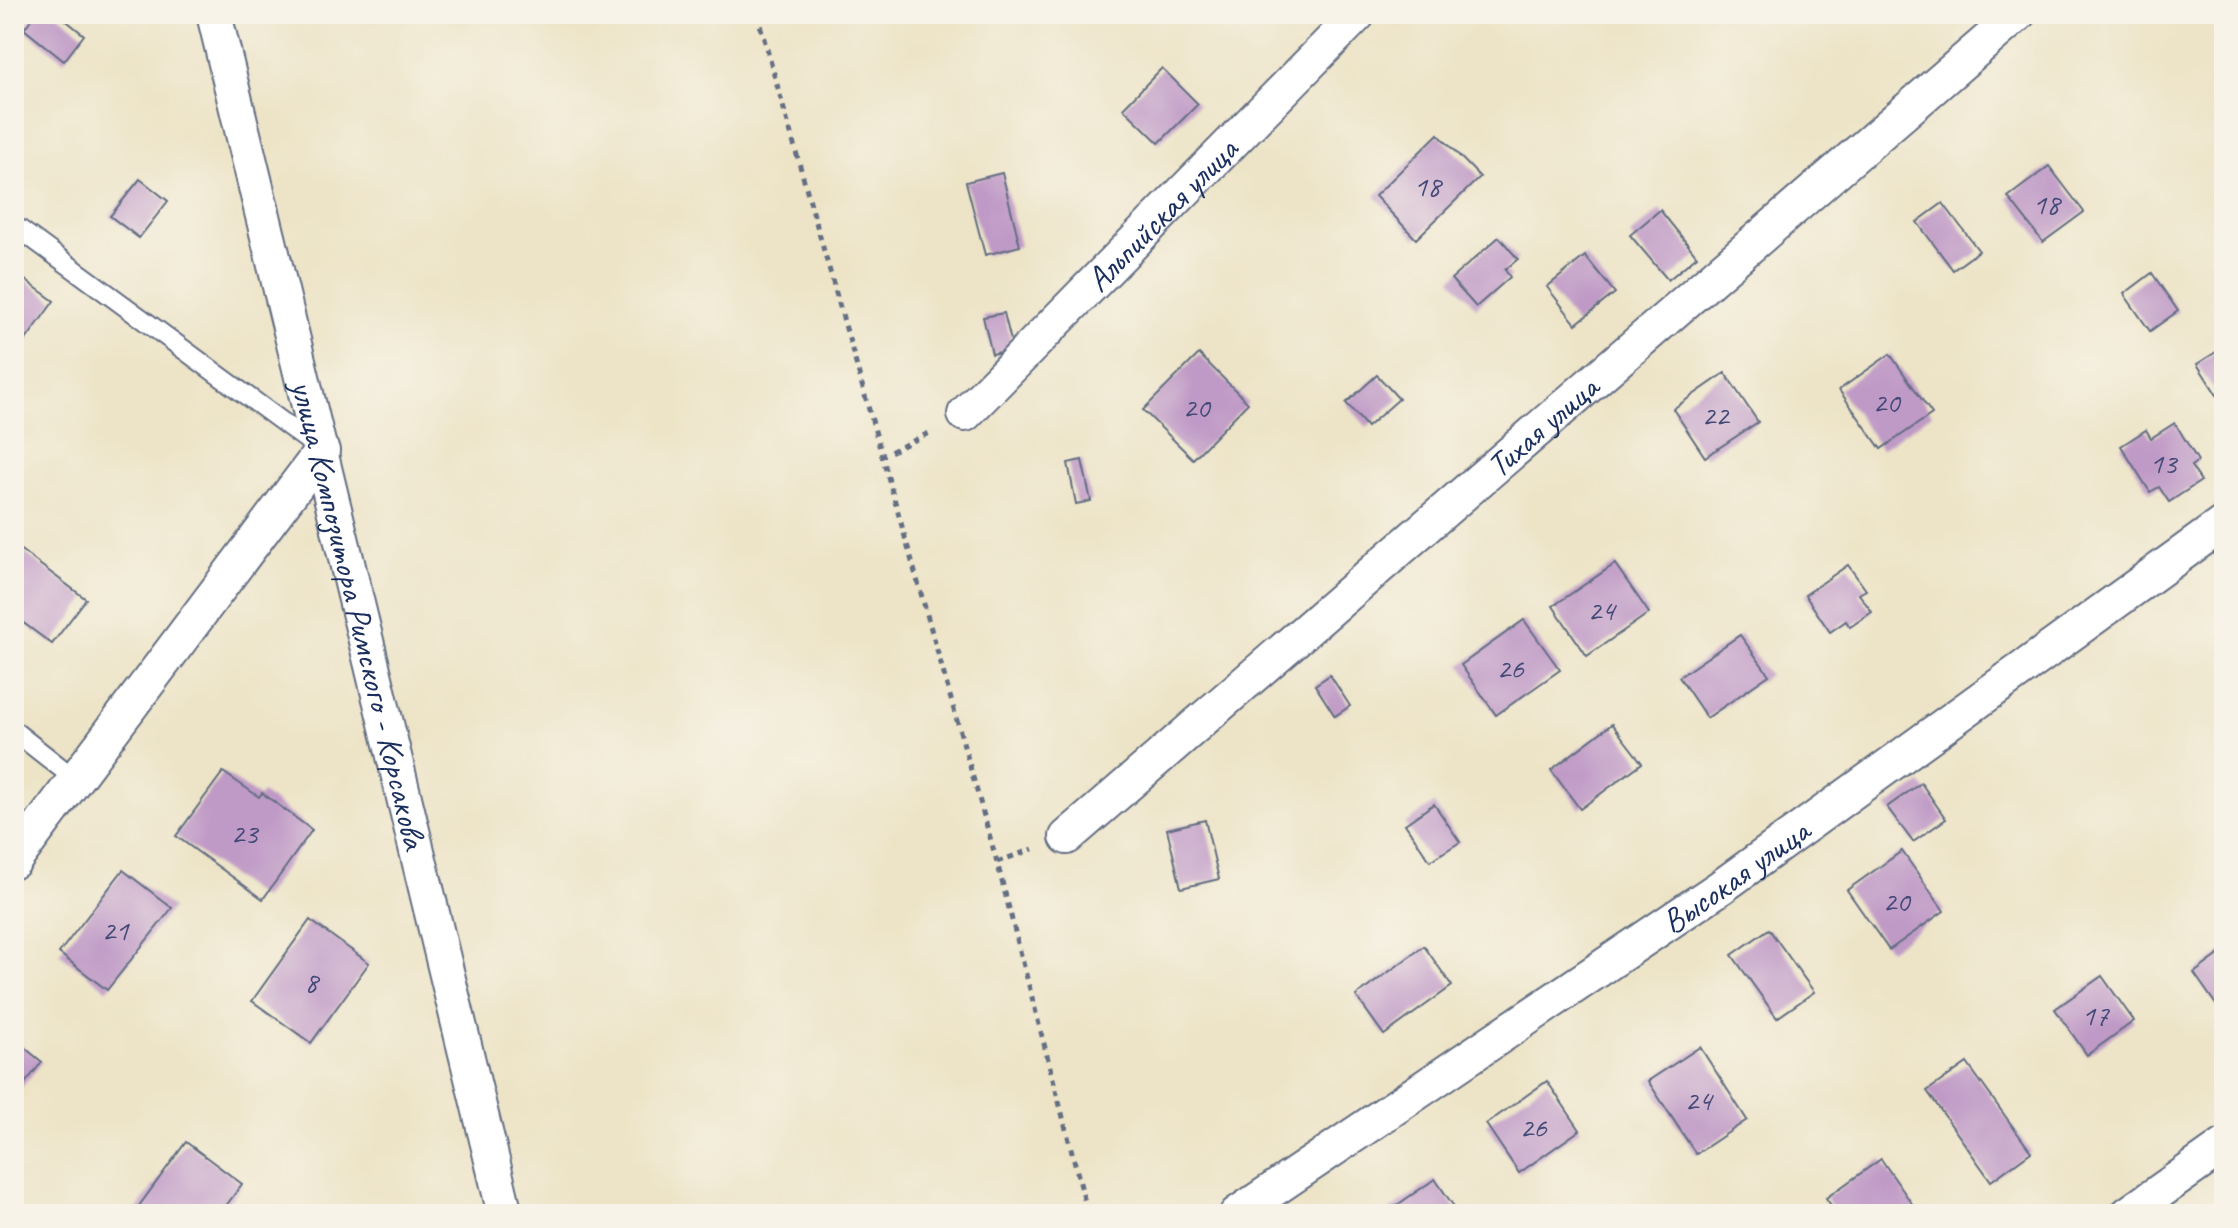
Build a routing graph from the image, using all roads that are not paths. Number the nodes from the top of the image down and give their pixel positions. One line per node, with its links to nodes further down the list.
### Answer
1 (214, 14): 6 (street, улица Композитора Римского - Корсакова)
2 (1358, 14): 5 (street, Альпийская улица)
3 (2018, 14): 10 (street, Тихая улица)
4 (14, 225): 6 (lane)
5 (965, 414)
6 (322, 451): 9 (street); 13 (street, улица Композитора Римского - Корсакова)
7 (2224, 523): 14 (street, Высокая улица)
8 (14, 731): 9 (lane)
9 (75, 779): 11 (street)
10 (1067, 837)
11 (14, 861)
12 (2224, 1146): 15 (street)
13 (505, 1214)
14 (1237, 1214)
15 (2128, 1214)

